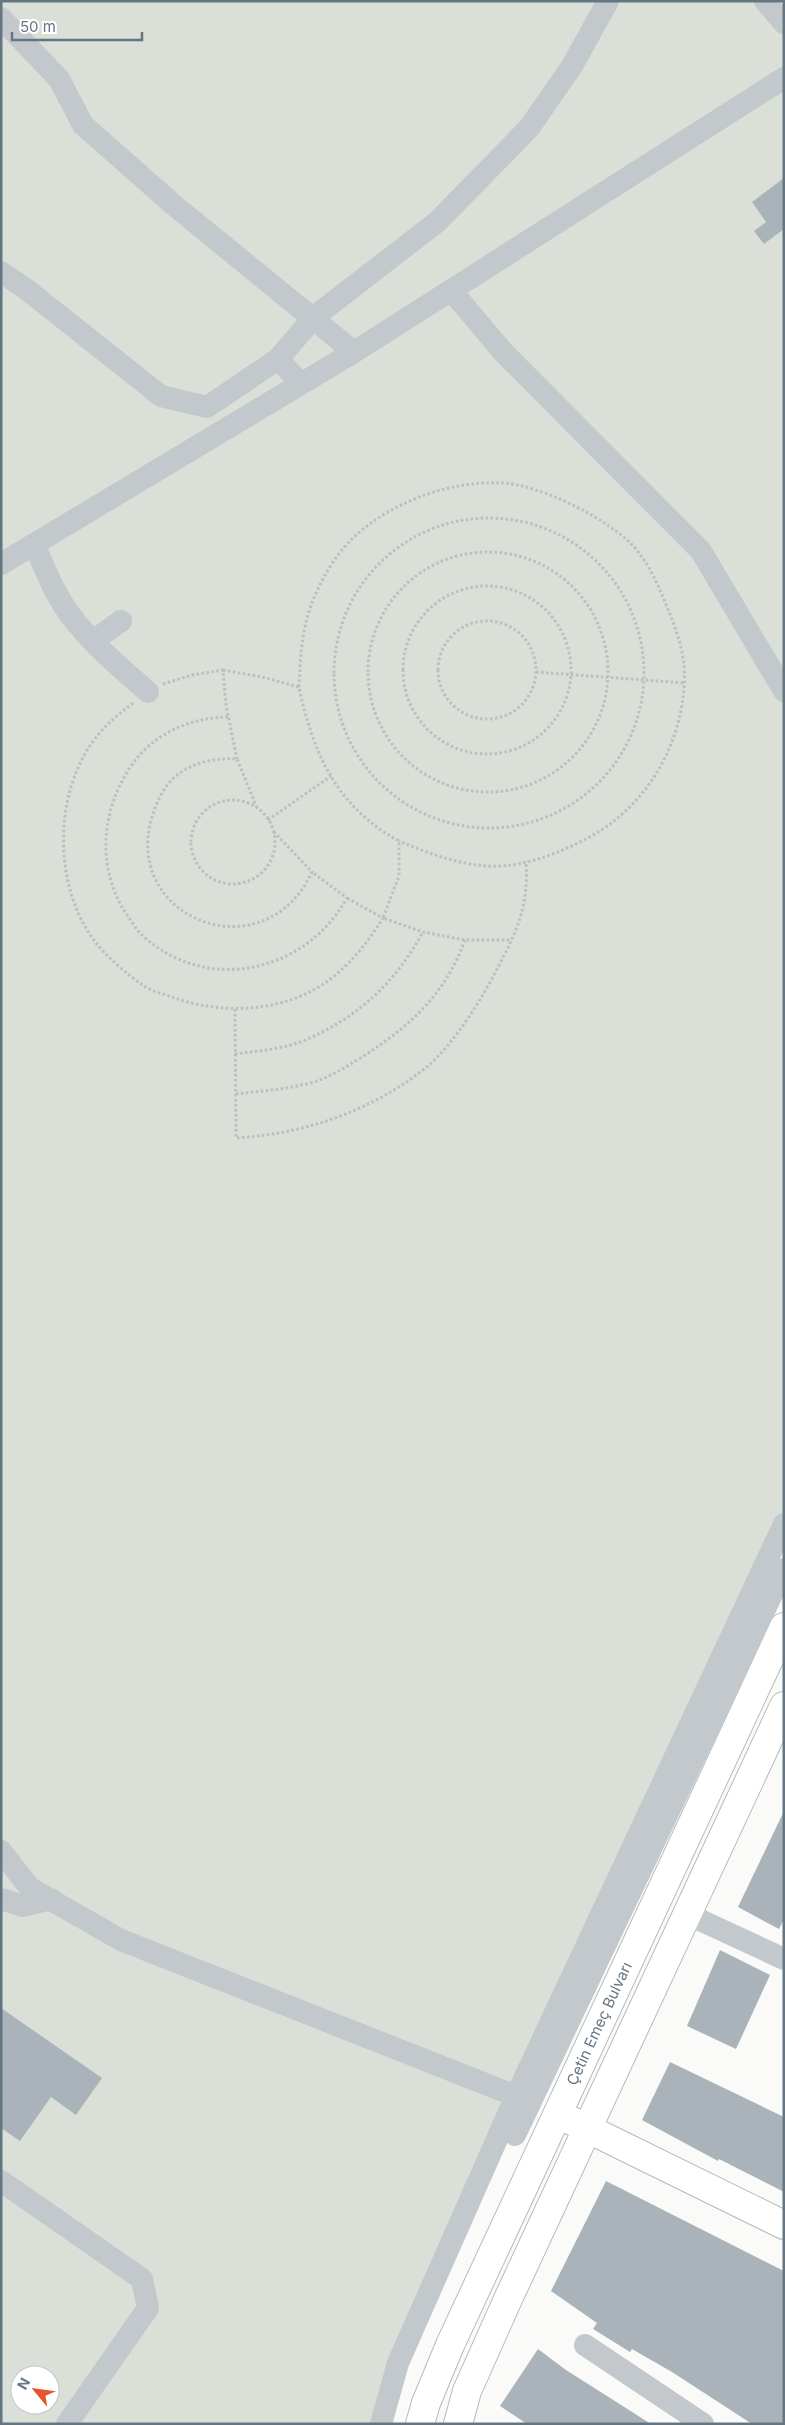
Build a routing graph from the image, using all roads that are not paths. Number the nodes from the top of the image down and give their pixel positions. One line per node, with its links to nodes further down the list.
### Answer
1 (608, 1): 8 (street)
2 (765, 1): 4 (street)
3 (1, 18): 8 (street)
4 (784, 23)
5 (784, 78): 7 (street)
6 (1, 272): 10 (street)
7 (451, 290): 9 (street); 17 (street)
8 (314, 317): 9 (street); 10 (street)
9 (354, 352): 11 (street)
10 (278, 359): 11 (street)
11 (301, 384): 12 (street)
12 (34, 544): 13 (street); 15 (street)
13 (1, 564)
14 (120, 621): 15 (street)
15 (93, 641): 16 (street)
16 (144, 682)
17 (784, 691)
18 (784, 1524): 27 (street)
19 (784, 1569): 35 (street)
20 (784, 1627): 28 (main road, Çetin Emeç Bulvarı)
21 (784, 1706): 25 (main road)
22 (1, 1852): 23 (street)
23 (51, 1899): 24 (street); 27 (street)
24 (1, 1900)
25 (687, 1914): 26 (street); 29 (main road)
26 (784, 1959)
27 (516, 2096): 34 (street)
28 (558, 2114): 29 (main road); 36 (main road, Çetin Emeç Bulvarı)
29 (586, 2128): 31 (main road); 37 (main road)
30 (1, 2181): 33 (street)
31 (784, 2225)
32 (586, 2344): 38 (street)
33 (68, 2424)
34 (381, 2424)
35 (393, 2424)
36 (420, 2424)
37 (458, 2424)
38 (703, 2424)

